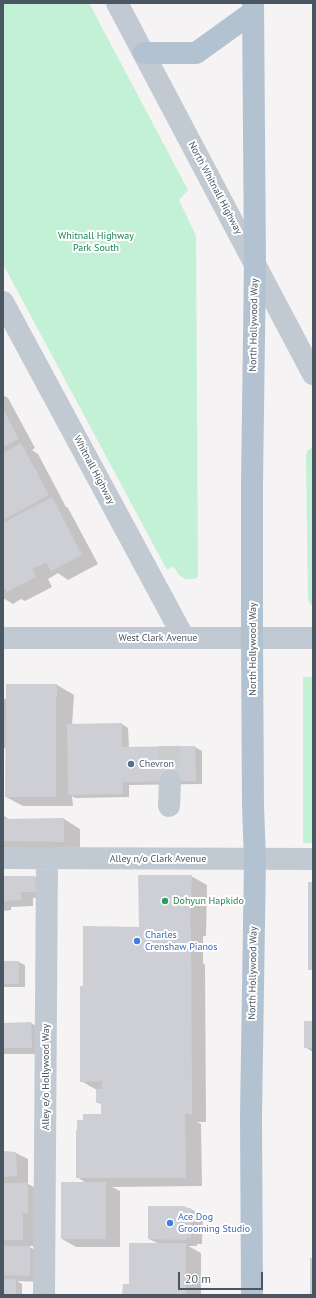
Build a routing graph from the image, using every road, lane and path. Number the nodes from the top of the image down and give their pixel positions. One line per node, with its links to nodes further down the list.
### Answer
1 (117, 3): 3 (street, North Whitnall Highway)
2 (253, 7): 3 (main road); 4 (main road, North Hollywood Way)
3 (144, 53): 4 (street, North Whitnall Highway)
4 (255, 263): 6 (street, North Whitnall Highway); 9 (main road, North Hollywood Way)
5 (3, 302): 8 (street, Whitnall Highway)
6 (313, 374)
7 (3, 638): 8 (street, West Clark Avenue)
8 (184, 638): 9 (street, West Clark Avenue)
9 (252, 638): 10 (street, West Clark Avenue); 15 (main road, North Hollywood Way)
10 (313, 638)
11 (170, 781): 12 (street)
12 (168, 806)
13 (3, 858): 14 (street, Alley n/o Clark Avenue)
14 (47, 859): 15 (street, Alley n/o Clark Avenue); 17 (street, Alley e/o Hollywood Way)
15 (255, 859): 16 (street, Alley n/o Clark Avenue); 18 (main road, North Hollywood Way)
16 (313, 860)
17 (44, 1295)
18 (252, 1295)

